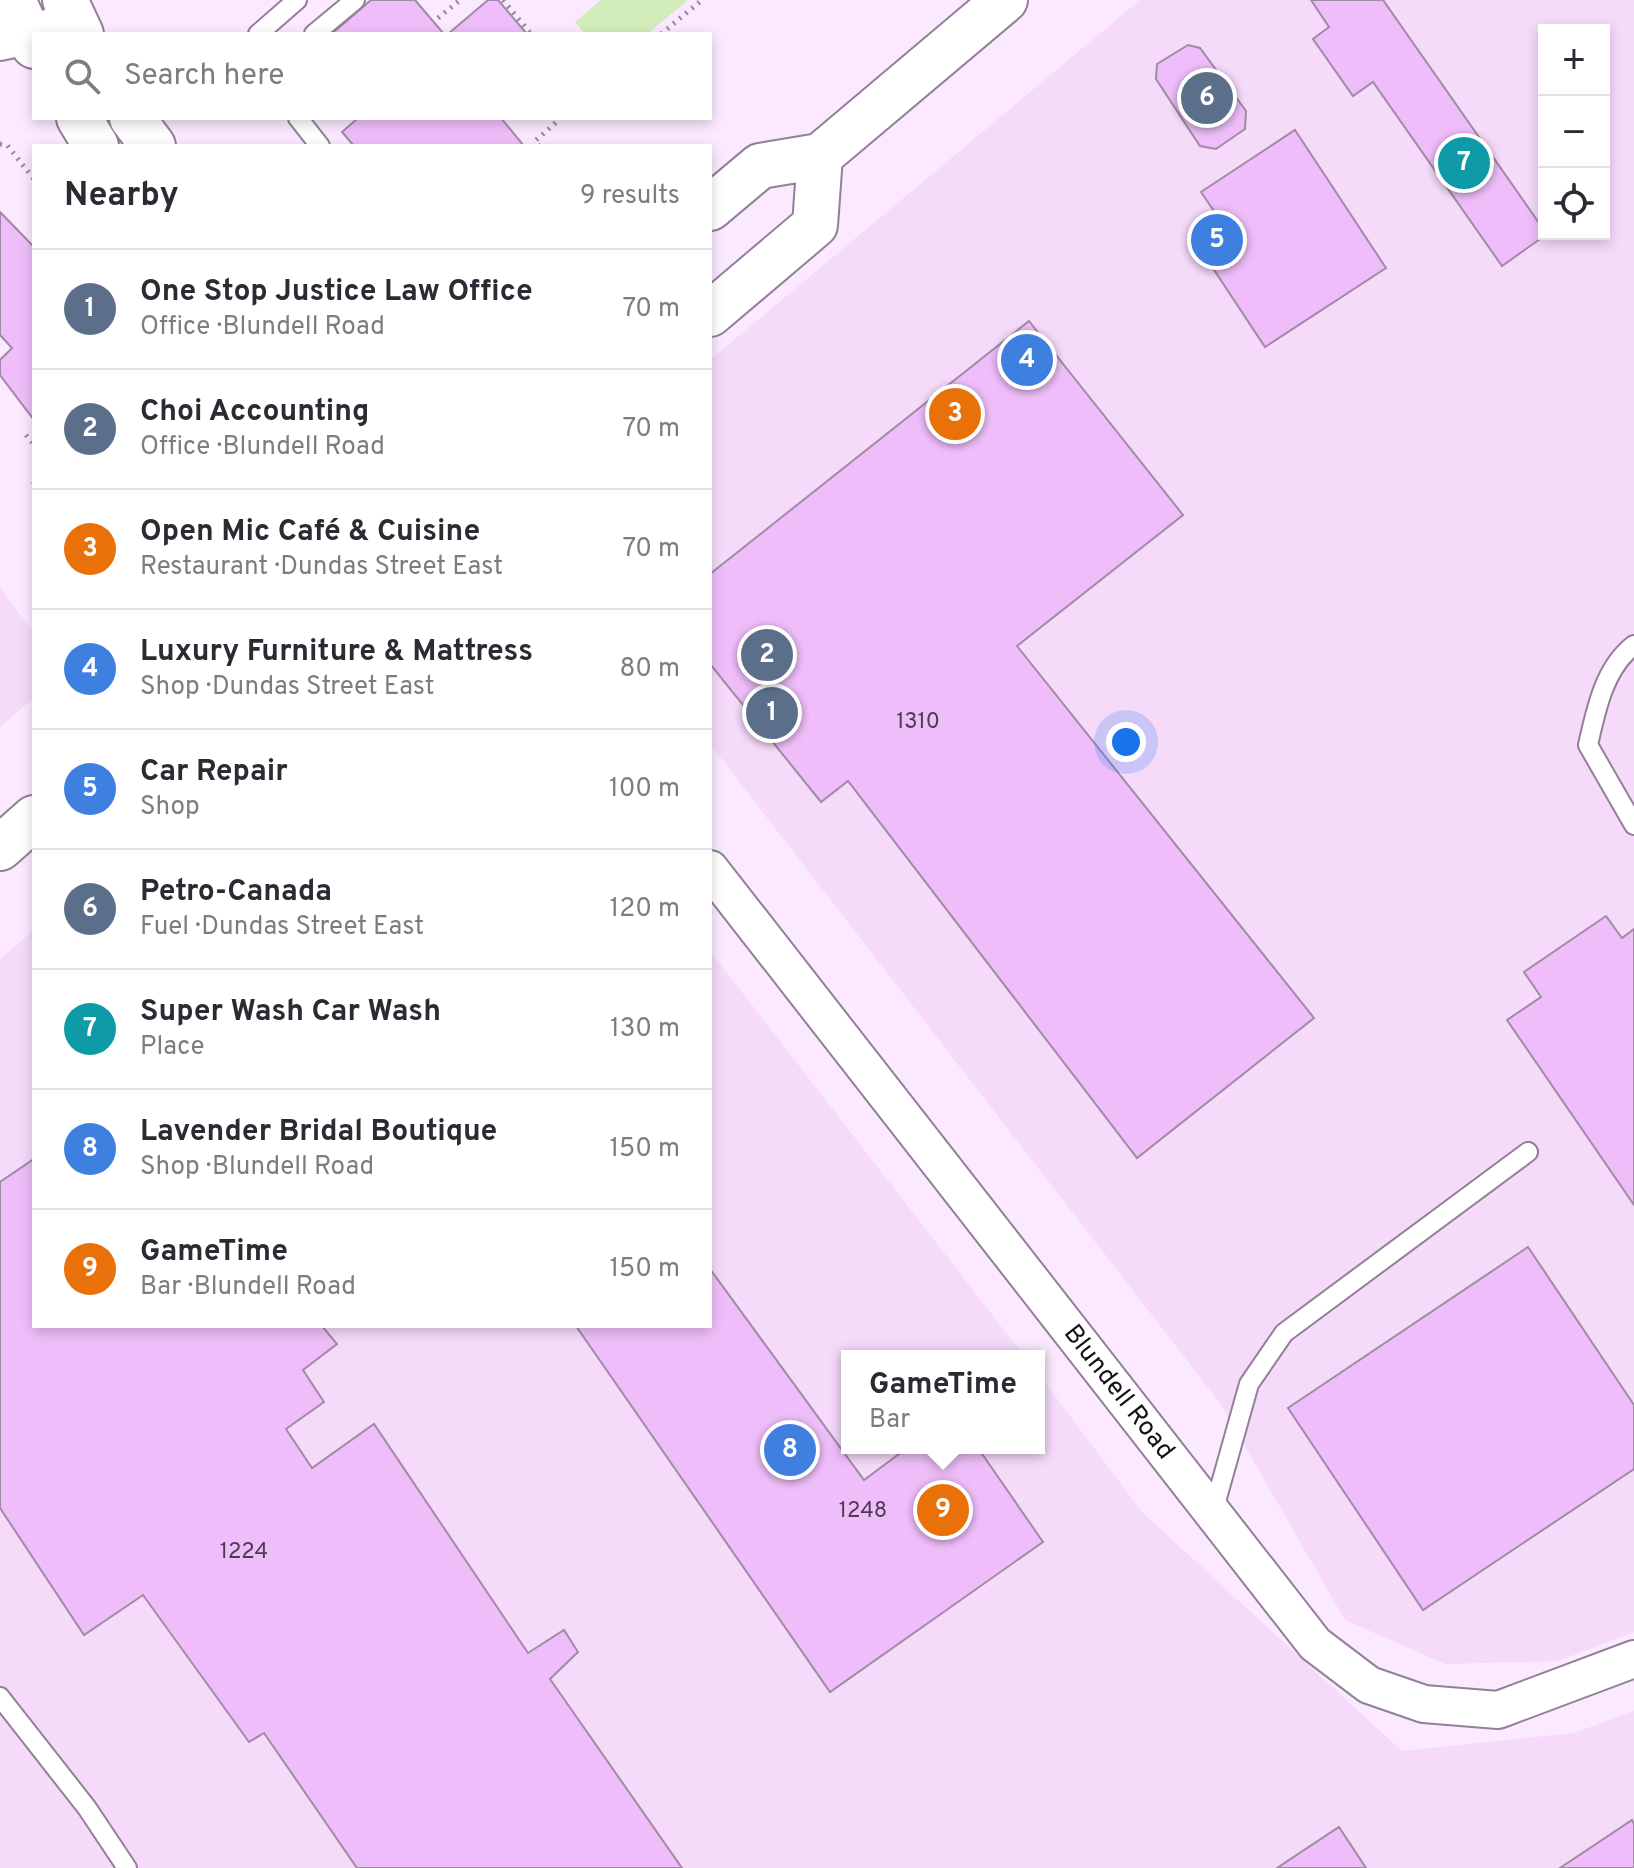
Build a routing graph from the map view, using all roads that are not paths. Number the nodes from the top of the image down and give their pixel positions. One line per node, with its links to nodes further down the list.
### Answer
1 (297, 0): 6 (lane)
2 (355, 0): 7 (lane)
3 (1000, 2): 10 (main road)
4 (73, 17): 5 (street)
5 (19, 31)
6 (260, 32)
7 (316, 32)
8 (300, 120): 9 (lane)
9 (318, 144)
10 (820, 156): 11 (main road); 12 (main road)
11 (712, 206)
12 (712, 312)
13 (1634, 645): 15 (lane)
14 (32, 820): 16 (main road)
15 (1634, 825)
16 (0, 848)
17 (712, 872): 19 (street, Blundell Road)
18 (1528, 1152): 19 (lane)
19 (1213, 1512): 20 (street, Blundell Road)
20 (1634, 1659)
21 (0, 1697): 22 (lane)
22 (127, 1868)

